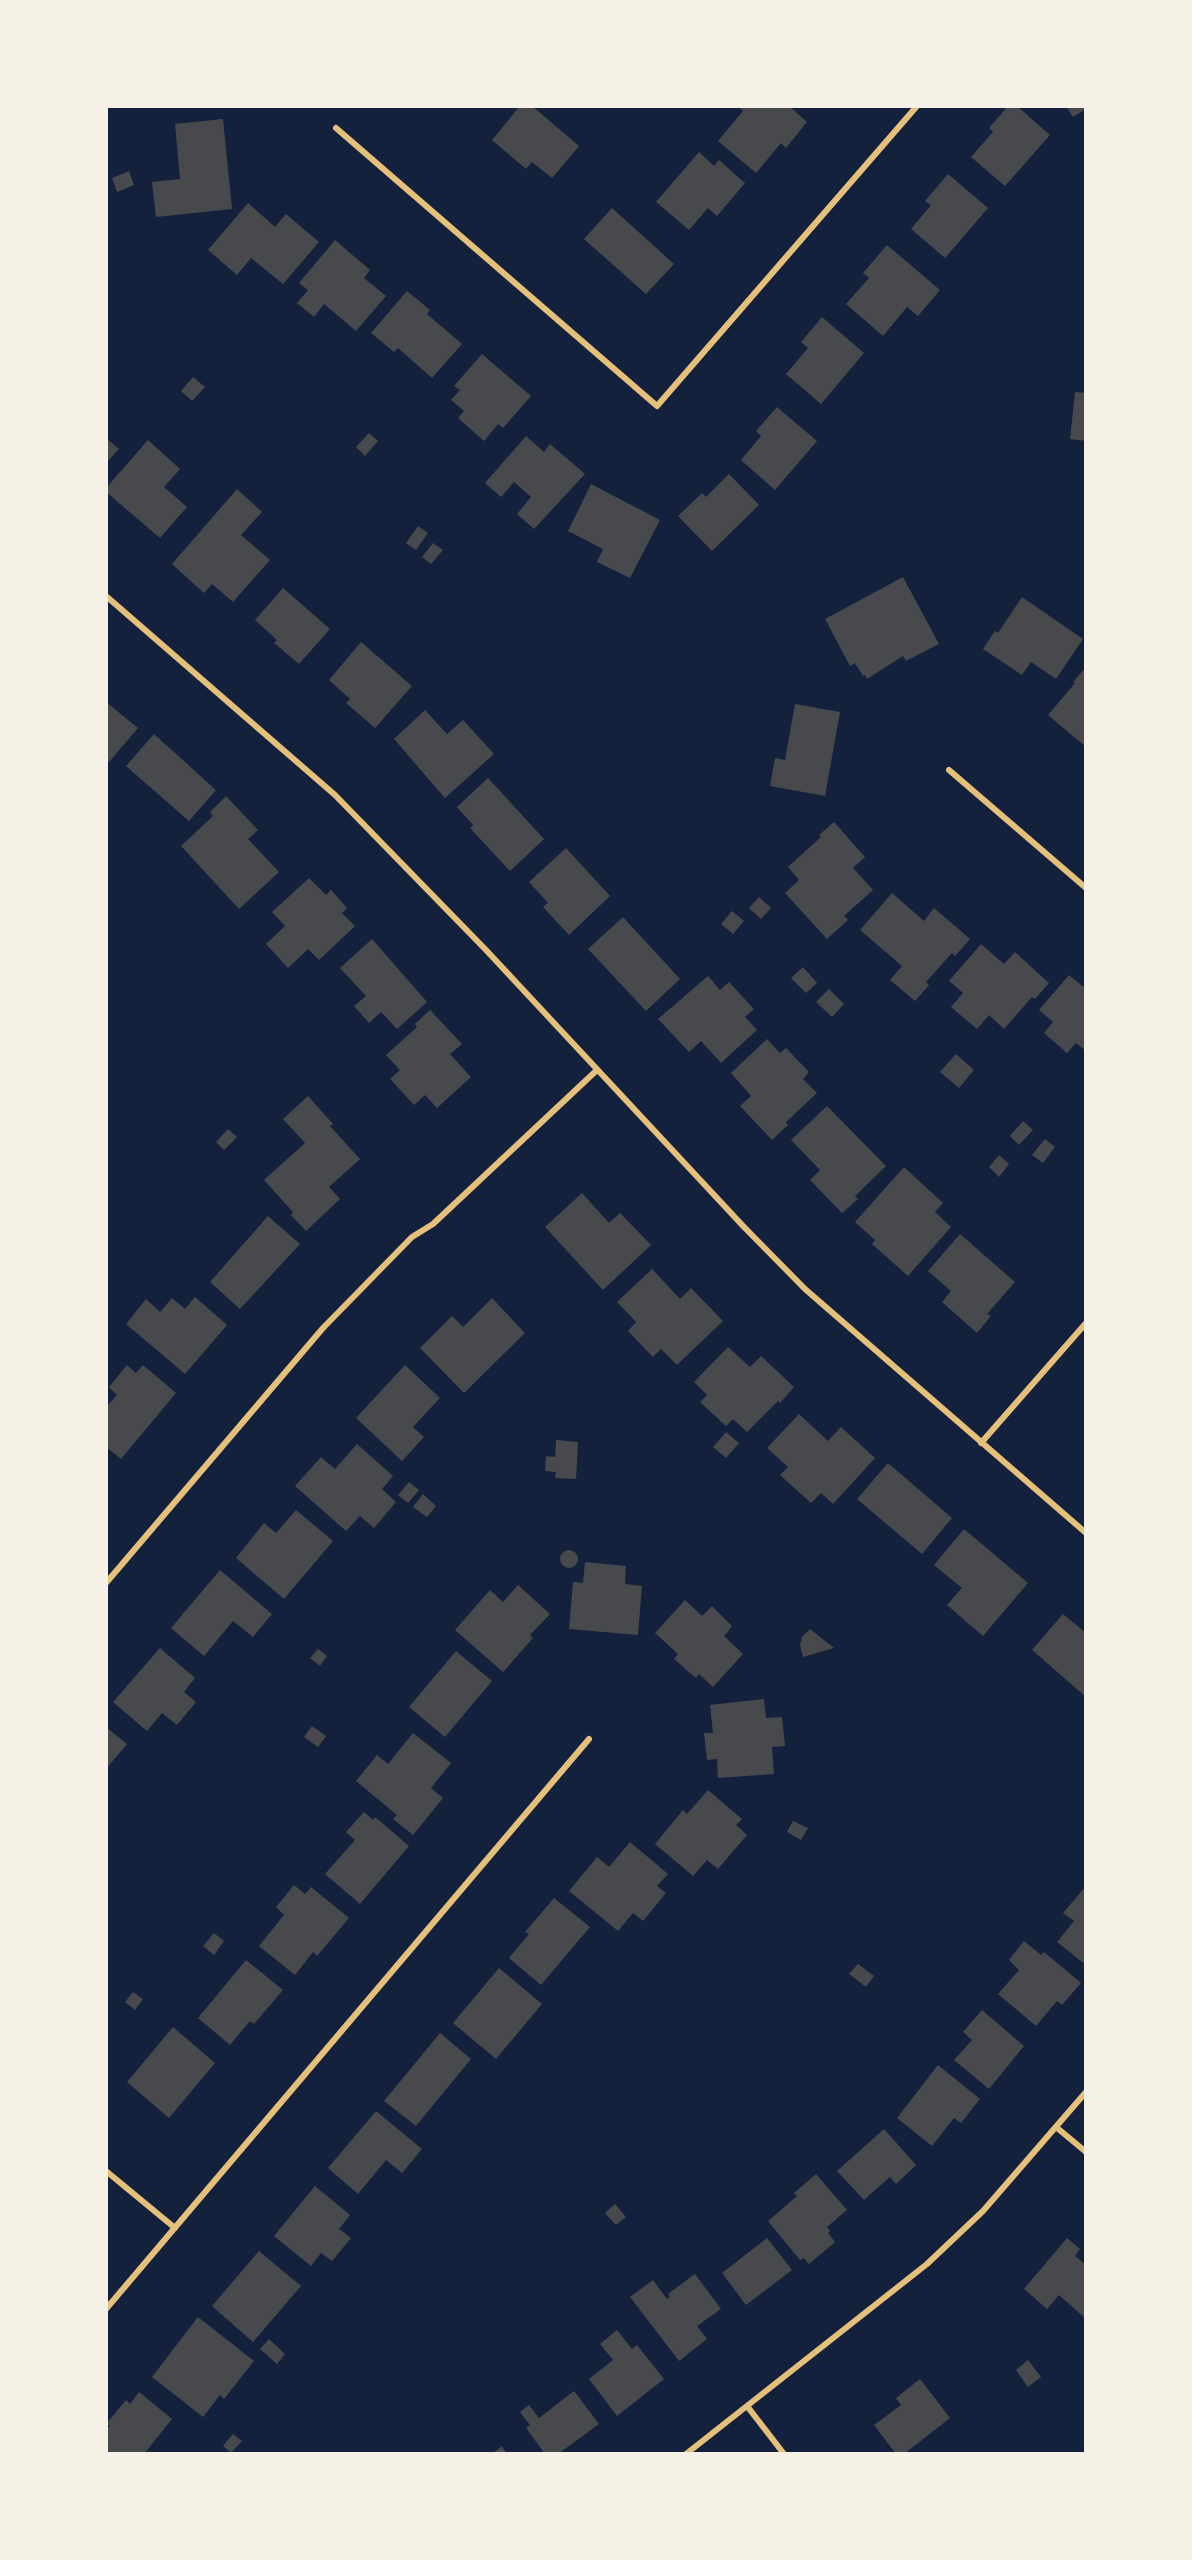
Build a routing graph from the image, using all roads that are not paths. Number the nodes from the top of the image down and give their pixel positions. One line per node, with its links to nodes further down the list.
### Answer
1 (917, 106): 2 (street)
2 (336, 128)
3 (106, 596): 6 (street)
4 (949, 770): 5 (street)
5 (1086, 888)
6 (597, 1070): 8 (street); 10 (street)
7 (1086, 1323): 8 (street)
8 (981, 1443): 9 (street)
9 (1086, 1533)
10 (106, 1583)
11 (589, 1739): 16 (street)
12 (1086, 2092): 13 (street)
13 (1056, 2127): 14 (street); 18 (street)
14 (1086, 2152)
15 (106, 2171): 16 (street)
16 (175, 2228): 17 (street)
17 (106, 2309)
18 (747, 2406): 19 (street); 20 (street)
19 (686, 2454)
20 (784, 2454)

